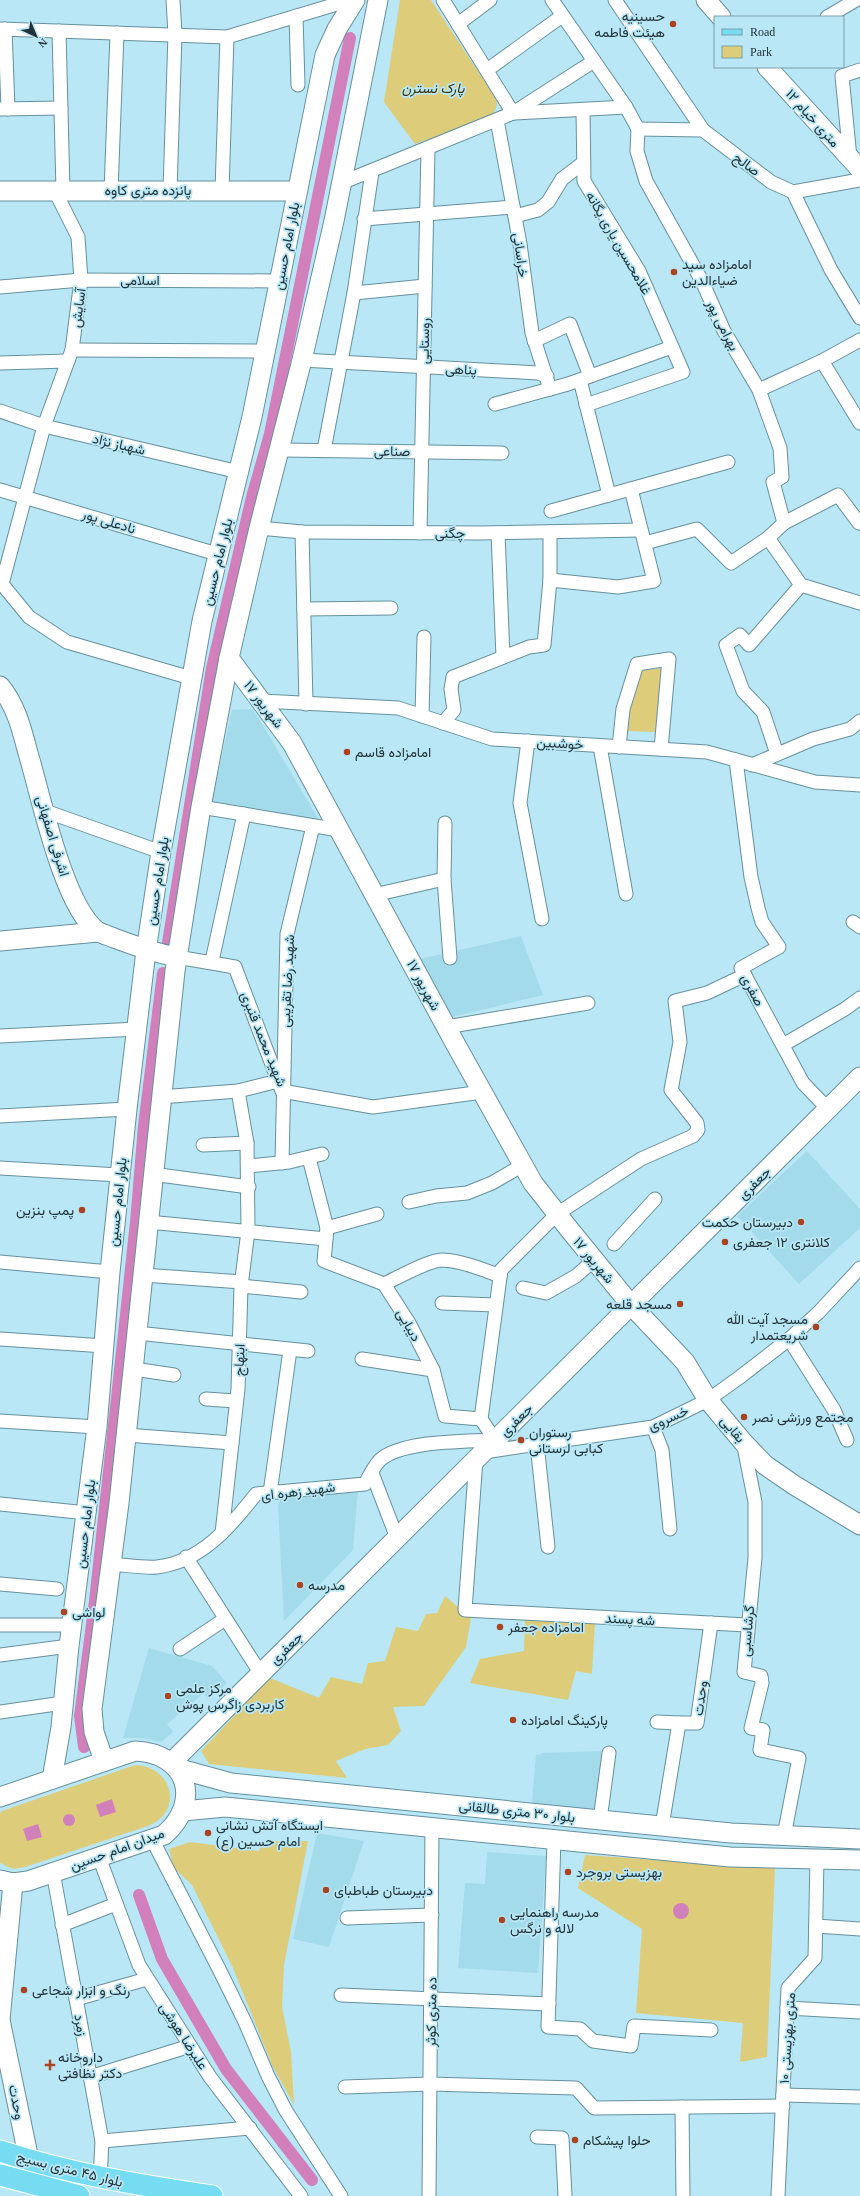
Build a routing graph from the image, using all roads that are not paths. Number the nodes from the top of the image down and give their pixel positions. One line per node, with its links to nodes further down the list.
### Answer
1 (173, 0): 19 (street)
2 (350, 0): 10 (street)
3 (355, 0): 4 (main road); 15 (main road, بلوار امام حسین)
4 (377, 0): 21 (main road)
5 (443, 0): 14 (street)
6 (490, 0): 14 (street)
7 (552, 0): 12 (street)
8 (615, 0): 34 (street, صالح)
9 (856, 0): 13 (street)
10 (331, 3): 11 (street)
11 (296, 16): 20 (street); 26 (street)
12 (562, 16): 22 (street); 24 (street)
13 (829, 16)
14 (458, 24): 24 (street)
15 (338, 28): 21 (main road); 46 (main road, بلوار امام حسین)
16 (2, 29): 17 (street); 29 (street)
17 (59, 31): 18 (street); 28 (street)
18 (117, 33): 19 (street); 45 (street)
19 (175, 34): 20 (street); 41 (street)
20 (227, 37): 42 (street)
21 (369, 42): 40 (main road)
22 (594, 61): 27 (street); 31 (street)
23 (768, 68): 37 (main road, ۱۲ متری خیام)
24 (487, 70): 31 (street)
25 (860, 70): 37 (street)
26 (298, 85)
27 (626, 107): 30 (street); 33 (street)
28 (61, 108): 29 (street); 44 (street)
29 (4, 109)
30 (583, 110): 31 (street); 36 (street, غلامحسین یاری یگانه)
31 (513, 113): 32 (street)
32 (497, 120): 35 (street); 48 (street, خراسانی)
33 (638, 128): 34 (street); 69 (street, بهرامی پور)
34 (703, 130): 47 (street, صالح)
35 (428, 149): 38 (street); 49 (street, روستایی)
36 (583, 163): 48 (street); 59 (street, غلامحسین یاری یگانه)
37 (855, 163)
38 (372, 172): 40 (street); 50 (street)
39 (860, 180): 47 (street)
40 (341, 183): 62 (main road)
41 (170, 190): 42 (main road, پانزده متری کاوه); 45 (main road, پانزده متری کاوه)
42 (222, 190): 46 (main road, پانزده متری کاوه)
43 (0, 191): 44 (main road, پانزده متری کاوه)
44 (59, 191): 45 (main road, پانزده متری کاوه); 51 (street, آسایش)
45 (112, 191)
46 (296, 191): 52 (main road, بلوار امام حسین)
47 (794, 192): 56 (street)
48 (514, 212): 49 (street); 58 (street, خراسانی)
49 (427, 214): 50 (street); 53 (street, روستایی)
50 (364, 219): 55 (street)
51 (82, 280): 52 (street, اسلامی); 54 (street, اسلامی); 61 (street, آسایش)
52 (279, 281): 60 (main road, بلوار امام حسین)
53 (425, 286): 55 (street); 66 (street, روستایی)
54 (0, 287)
55 (354, 293): 64 (street)
56 (860, 318)
57 (860, 340): 63 (street)
58 (534, 341): 67 (street); 68 (street, خراسانی)
59 (672, 347): 67 (street); 71 (street, غلامحسین یاری یگانه)
60 (265, 351): 61 (street); 80 (main road, بلوار امام حسین)
61 (70, 356): 65 (street); 74 (street, آسایش)
62 (302, 360): 64 (street, پناهی); 75 (main road)
63 (822, 361): 69 (street); 73 (street)
64 (341, 362): 66 (street, پناهی); 76 (street)
65 (0, 363)
66 (423, 367): 68 (street, پناهی); 77 (street, روستایی)
67 (585, 378): 68 (street); 71 (street)
68 (549, 382): 70 (street)
69 (759, 390): 86 (street, بهرامی پور)
70 (495, 404)
71 (586, 405): 83 (street)
72 (0, 411): 74 (street, شهباز نژاد)
73 (860, 423)
74 (44, 426): 80 (street, شهباز نژاد); 84 (street, آسایش)
75 (281, 450): 76 (street, صناعی); 88 (main road)
76 (324, 450): 77 (street, صناعی)
77 (422, 452): 78 (street, صناعی); 92 (street, روستایی)
78 (502, 453)
79 (728, 462): 81 (street)
80 (239, 472): 96 (main road, بلوار امام حسین)
81 (631, 489): 83 (street); 89 (street)
82 (0, 490): 84 (street, نادعلی پور)
83 (609, 495): 85 (street)
84 (26, 496): 96 (street, نادعلی پور); 98 (street, آسایش)
85 (551, 511)
86 (784, 523): 87 (street); 94 (street)
87 (859, 523)
88 (259, 528): 90 (street, چگنی); 105 (main road)
89 (641, 530): 91 (street, چگنی); 95 (street)
90 (302, 532): 92 (street, چگنی); 102 (street)
91 (550, 532): 93 (street, چگنی); 97 (street)
92 (420, 533): 93 (street, چگنی)
93 (498, 533): 104 (street)
94 (768, 538): 95 (street); 99 (street)
95 (645, 543): 97 (street)
96 (217, 554): 106 (main road, بلوار امام حسین)
97 (550, 580): 104 (street)
98 (1, 584): 106 (street)
99 (801, 585): 100 (street); 117 (street)
100 (860, 603)
101 (391, 608): 102 (street)
102 (304, 609): 109 (street)
103 (424, 637): 110 (street)
104 (503, 657): 112 (street)
105 (229, 658): 108 (main road, ۱۷ شهریور); 121 (main road)
106 (191, 678): 127 (main road, بلوار امام حسین)
107 (0, 686): 122 (main road, اشرفی اصفهانی)
108 (262, 701): 109 (street, خوشبین); 126 (main road, ۱۷ شهریور)
109 (306, 704): 110 (street, خوشبین)
110 (422, 716): 112 (street, خوشبین)
111 (860, 721): 117 (street)
112 (444, 723): 113 (street, خوشبین)
113 (528, 741): 114 (street, خوشبین); 131 (street)
114 (600, 746): 115 (street, خوشبین); 129 (street)
115 (619, 747): 116 (street, خوشبین); 116 (street)
116 (661, 749): 118 (street, خوشبین)
117 (777, 754): 119 (street)
118 (736, 760): 119 (street, خوشبین); 138 (street, صفری)
119 (752, 765): 120 (street, خوشبین)
120 (860, 785)
121 (201, 807): 123 (street); 137 (main road)
122 (45, 810): 127 (street); 132 (main road, اشرفی اصفهانی)
123 (244, 814): 125 (street); 136 (street)
124 (445, 823): 128 (street)
125 (313, 826): 126 (street); 146 (street, شهید رضا تقریبی)
126 (339, 830): 130 (main road, ۱۷ شهریور)
127 (161, 852): 134 (main road, بلوار امام حسین)
128 (444, 879): 130 (street); 135 (street)
129 (626, 894)
130 (374, 895): 141 (main road, ۱۷ شهریور)
131 (542, 919)
132 (98, 932): 133 (main road); 134 (main road, اشرفی اصفهانی)
133 (0, 941)
134 (145, 958): 137 (main road, اشرفی اصفهانی); 142 (main road, بلوار امام حسین)
135 (450, 958)
136 (212, 962): 137 (street, شهید محمد قنبری); 146 (street, شهید محمد قنبری)
137 (176, 964): 149 (main road)
138 (745, 976): 144 (street, صفری); 167 (street)
139 (860, 998): 144 (street)
140 (588, 1003): 141 (street)
141 (446, 1027): 148 (main road, ۱۷ شهریور)
142 (137, 1029): 143 (street); 151 (main road, بلوار امام حسین)
143 (0, 1036)
144 (783, 1045): 150 (street, صفری)
145 (860, 1077): 150 (main road, جعفری)
146 (280, 1086): 147 (street); 148 (street, شهید محمد قنبری); 157 (street, شهید رضا تقریبی)
147 (238, 1091): 149 (street); 153 (street, ابتهاج)
148 (482, 1092): 158 (main road, ۱۷ شهریور)
149 (160, 1098): 161 (main road)
150 (828, 1109): 184 (main road, جعفری)
151 (127, 1110): 152 (street); 162 (main road, بلوار امام حسین)
152 (0, 1116)
153 (247, 1143): 154 (street); 159 (street, ابتهاج)
154 (203, 1145)
155 (322, 1154): 156 (street)
156 (309, 1158): 157 (street); 170 (street)
157 (282, 1163): 159 (street)
158 (524, 1165): 165 (street); 167 (main road, ۱۷ شهریور)
159 (248, 1166): 163 (street, ابتهاج)
160 (0, 1168): 162 (street)
161 (152, 1174): 163 (street); 168 (main road)
162 (119, 1175): 175 (main road, بلوار امام حسین)
163 (249, 1187): 169 (street, ابتهاج)
164 (655, 1200): 171 (street)
165 (409, 1202)
166 (377, 1214): 170 (street)
167 (557, 1214): 172 (main road, ۱۷ شهریور); 177 (street)
168 (148, 1222): 169 (street); 176 (main road)
169 (248, 1230): 170 (street); 178 (street, ابتهاج)
170 (327, 1234): 179 (street)
171 (614, 1244)
172 (594, 1260): 180 (street); 184 (main road, ۱۷ شهریور)
173 (0, 1262): 175 (street)
174 (860, 1268): 187 (street, خسروی)
175 (110, 1272): 189 (main road, بلوار امام حسین)
176 (143, 1275): 178 (street); 185 (main road)
177 (500, 1276): 179 (street); 183 (street)
178 (241, 1284): 181 (street); 188 (street, ابتهاج)
179 (384, 1284): 194 (street, دیبایی)
180 (523, 1288)
181 (301, 1292)
182 (442, 1303): 183 (street)
183 (495, 1305): 199 (street)
184 (631, 1305): 197 (main road, بقایی); 208 (main road, جعفری)
185 (137, 1333): 188 (street); 193 (main road)
186 (0, 1339): 189 (street)
187 (789, 1339): 197 (street, خسروی); 204 (street)
188 (240, 1344): 190 (street); 198 (street, ابتهاج)
189 (105, 1346): 201 (main road, بلوار امام حسین)
190 (290, 1350): 191 (street); 210 (street)
191 (308, 1352)
192 (362, 1359): 194 (street)
193 (134, 1370): 195 (street); 203 (main road)
194 (433, 1370): 199 (street, دیبایی)
195 (174, 1375)
196 (206, 1399): 198 (street)
197 (708, 1400): 202 (street, خسروی); 205 (main road, بقایی)
198 (236, 1401): 206 (street, ابتهاج)
199 (481, 1419): 208 (street)
200 (0, 1421): 201 (street)
201 (97, 1427): 212 (main road, بلوار امام حسین)
202 (653, 1427): 207 (street, خسروی); 214 (street)
203 (126, 1436): 206 (street); 219 (main road)
204 (847, 1440)
205 (743, 1442): 213 (main road, بقایی); 226 (street, گرشاسبی)
206 (232, 1443): 215 (street, ابتهاج)
207 (538, 1444): 208 (street, خسروی); 217 (street)
208 (485, 1450): 209 (street, شهید زهره ای); 216 (main road, جعفری); 223 (street, شه پسند)
209 (372, 1473): 210 (street, شهید زهره ای); 216 (street)
210 (270, 1493): 215 (street, شهید زهره ای)
211 (0, 1504): 212 (street)
212 (87, 1513): 225 (main road, بلوار امام حسین)
213 (860, 1525)
214 (670, 1530)
215 (222, 1533): 218 (street, شهید زهره ای)
216 (398, 1538): 230 (main road, جعفری)
217 (548, 1547)
218 (186, 1558): 219 (street, شهید زهره ای); 222 (street)
219 (111, 1564): 236 (main road)
220 (0, 1584): 221 (street)
221 (57, 1589)
222 (225, 1619): 228 (street); 230 (street)
223 (711, 1623): 226 (street, شه پسند); 234 (street, وحدت)
224 (0, 1625): 225 (street)
225 (72, 1625): 227 (main road, بلوار امام حسین)
226 (747, 1625): 244 (street, گرشاسبی)
227 (69, 1646): 229 (street); 231 (main road, بلوار امام حسین)
228 (180, 1649)
229 (0, 1655)
230 (261, 1674): 237 (main road, جعفری)
231 (63, 1703): 232 (street); 238 (main road, بلوار امام حسین)
232 (0, 1712)
233 (657, 1722): 234 (street)
234 (679, 1723): 242 (street, وحدت)
235 (609, 1753): 241 (street)
236 (104, 1761): 237 (main road); 238 (main road)
237 (174, 1765): 240 (main road, میدان امام حسین); 241 (main road, بلوار ۳۰ متری طالقانی)
238 (52, 1780): 239 (main road)
239 (0, 1797)
240 (183, 1811): 243 (main road, بلوار ۳۰ متری طالقانی); 245 (main road, میدان امام حسین)
241 (600, 1820): 242 (main road, بلوار ۳۰ متری طالقانی)
242 (662, 1826): 244 (main road, بلوار ۳۰ متری طالقانی)
243 (432, 1827): 246 (main road, بلوار ۳۰ متری طالقانی); 254 (street, ده متری کوثر)
244 (784, 1836): 247 (main road, بلوار ۳۰ متری طالقانی)
245 (152, 1839): 248 (main road, میدان امام حسین); 287 (street)
246 (554, 1839): 249 (main road, بلوار ۳۰ متری طالقانی); 264 (street)
247 (860, 1840)
248 (99, 1857): 251 (main road, میدان امام حسین); 253 (street, علیرضا هوشی)
249 (817, 1859): 250 (main road, بلوار ۳۰ متری طالقانی); 257 (street, ۱۰ متری بهزیستی)
250 (860, 1860)
251 (53, 1872): 252 (main road, میدان امام حسین); 256 (street, زمرد)
252 (7, 1881): 258 (main road, وحدت)
253 (116, 1904): 256 (street); 260 (street, علیرضا هوشی)
254 (432, 1914): 255 (street); 263 (street, ده متری کوثر)
255 (347, 1918)
256 (62, 1925): 262 (street, زمرد)
257 (816, 1926): 259 (street); 265 (street, ۱۰ متری بهزیستی)
258 (5, 1927): 267 (main road, وحدت)
259 (860, 1929)
260 (147, 1979): 262 (street); 269 (street, علیرضا هوشی)
261 (341, 1995): 263 (street)
262 (76, 1999): 270 (street, زمرد)
263 (431, 1999): 264 (street); 271 (street, ده متری کوثر)
264 (549, 2004): 268 (street)
265 (787, 2008): 266 (street); 274 (street, ۱۰ متری بهزیستی)
266 (860, 2012)
267 (0, 2020): 280 (main road, وحدت)
268 (711, 2030)
269 (190, 2046): 270 (street); 276 (street, علیرضا هوشی)
270 (90, 2077): 278 (street, زمرد)
271 (430, 2084): 272 (street); 275 (street); 288 (street, ده متری کوثر)
272 (345, 2087)
273 (860, 2097): 274 (street)
274 (783, 2100): 275 (street); 291 (street, ۱۰ متری بهزیستی)
275 (682, 2107): 290 (street)
276 (250, 2128): 278 (street); 286 (street, علیرضا هوشی)
277 (537, 2137): 289 (street)
278 (102, 2141): 282 (street, زمرد)
279 (0, 2151): 280 (main road, بلوار ۴۵ متری بسیج)
280 (28, 2160): 282 (main road, بلوار ۴۵ متری بسیج)
281 (0, 2175): 284 (main road, بلوار ۴۵ متری بسیج)
282 (100, 2179): 283 (main road, بلوار ۴۵ متری بسیج)
283 (138, 2191): 285 (main road, بلوار ۴۵ متری بسیج)
284 (67, 2195)
285 (212, 2196)
286 (301, 2196)
287 (341, 2196)
288 (429, 2196)
289 (565, 2196)
290 (683, 2196)
291 (778, 2196)

